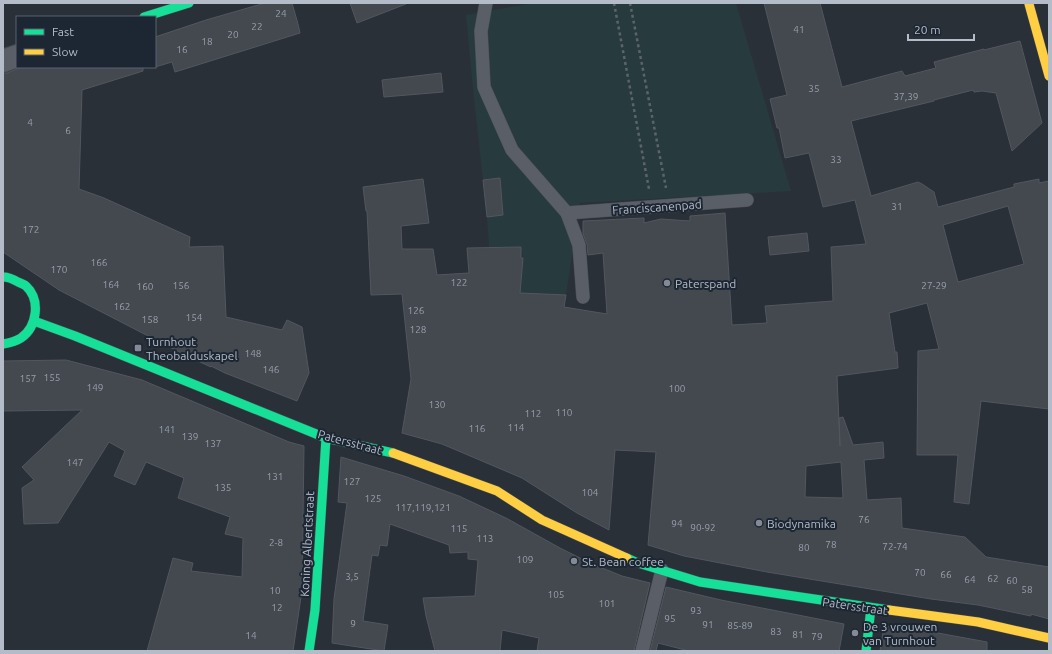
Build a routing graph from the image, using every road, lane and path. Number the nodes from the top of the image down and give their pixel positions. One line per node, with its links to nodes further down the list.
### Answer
1 (189, 3): 6 (street)
2 (488, 3): 13 (lane)
3 (614, 3): 12 (path)
4 (630, 3): 11 (path)
5 (1029, 4): 9 (street)
6 (147, 16)
7 (16, 56): 8 (street)
8 (3, 61)
9 (1049, 76)
10 (747, 200): 11 (lane, Franciscanenpad)
11 (670, 206): 12 (lane, Franciscanenpad)
12 (652, 207): 13 (lane, Franciscanenpad)
13 (567, 213): 15 (lane)
14 (3, 277): 16 (street)
15 (584, 297)
16 (34, 321): 17 (street); 18 (street, Patersstraat)
17 (3, 344)
18 (326, 438): 19 (street, Patersstraat); 22 (street, Koning Albertstraat)
19 (662, 570): 20 (street, Patersstraat); 23 (lane)
20 (871, 608): 21 (street, Patersstraat); 24 (street)
21 (1049, 638)
22 (309, 651)
23 (642, 651)
24 (866, 651)

